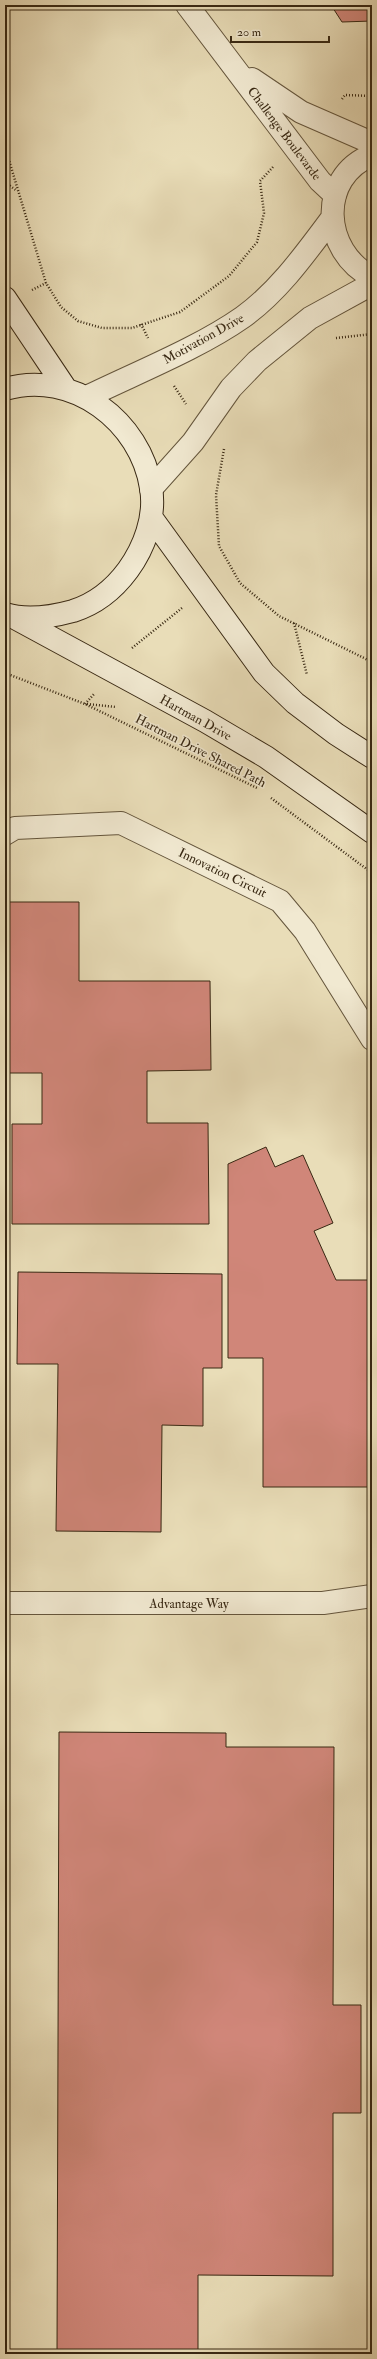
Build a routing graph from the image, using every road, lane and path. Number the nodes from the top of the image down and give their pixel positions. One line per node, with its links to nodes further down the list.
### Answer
1 (187, 5): 2 (street, Challenge Boulevarde)
2 (238, 69): 4 (street, Challenge Boulevarde); 6 (street, Challenge Boulevarde)
3 (372, 96): 4 (path)
4 (319, 121): 5 (street, Challenge Boulevarde)
5 (372, 143)
6 (294, 146): 10 (path); 11 (street, Challenge Boulevarde)
7 (5, 147): 10 (path)
8 (372, 155): 11 (street)
9 (5, 182): 10 (path)
10 (17, 191)
11 (335, 195): 12 (street)
12 (332, 218): 13 (street); 20 (street, Motivation Drive)
13 (372, 277)
14 (372, 284): 22 (street)
15 (5, 298): 19 (street)
16 (372, 334): 17 (path)
17 (332, 340)
18 (5, 389): 19 (street)
19 (66, 389): 20 (street)
20 (87, 397): 22 (street)
21 (225, 444): 24 (path)
22 (151, 489): 23 (street)
23 (151, 517): 25 (street); 26 (street)
24 (234, 572): 25 (path); 27 (path)
25 (205, 592): 28 (path); 31 (street)
26 (9, 615): 28 (street, Hartman Drive)
27 (372, 662)
28 (112, 671): 30 (path); 34 (street, Hartman Drive)
29 (5, 673): 30 (path, Hartman Drive Shared Path)
30 (85, 704): 32 (path, Hartman Drive Shared Path)
31 (372, 757)
32 (258, 788)
33 (264, 793): 36 (path, Hartman Drive Shared Path)
34 (372, 832)
35 (5, 834): 37 (street, Innovation Circuit)
36 (372, 873)
37 (372, 1039)
38 (372, 1596): 39 (street, Advantage Way)
39 (5, 1603)

